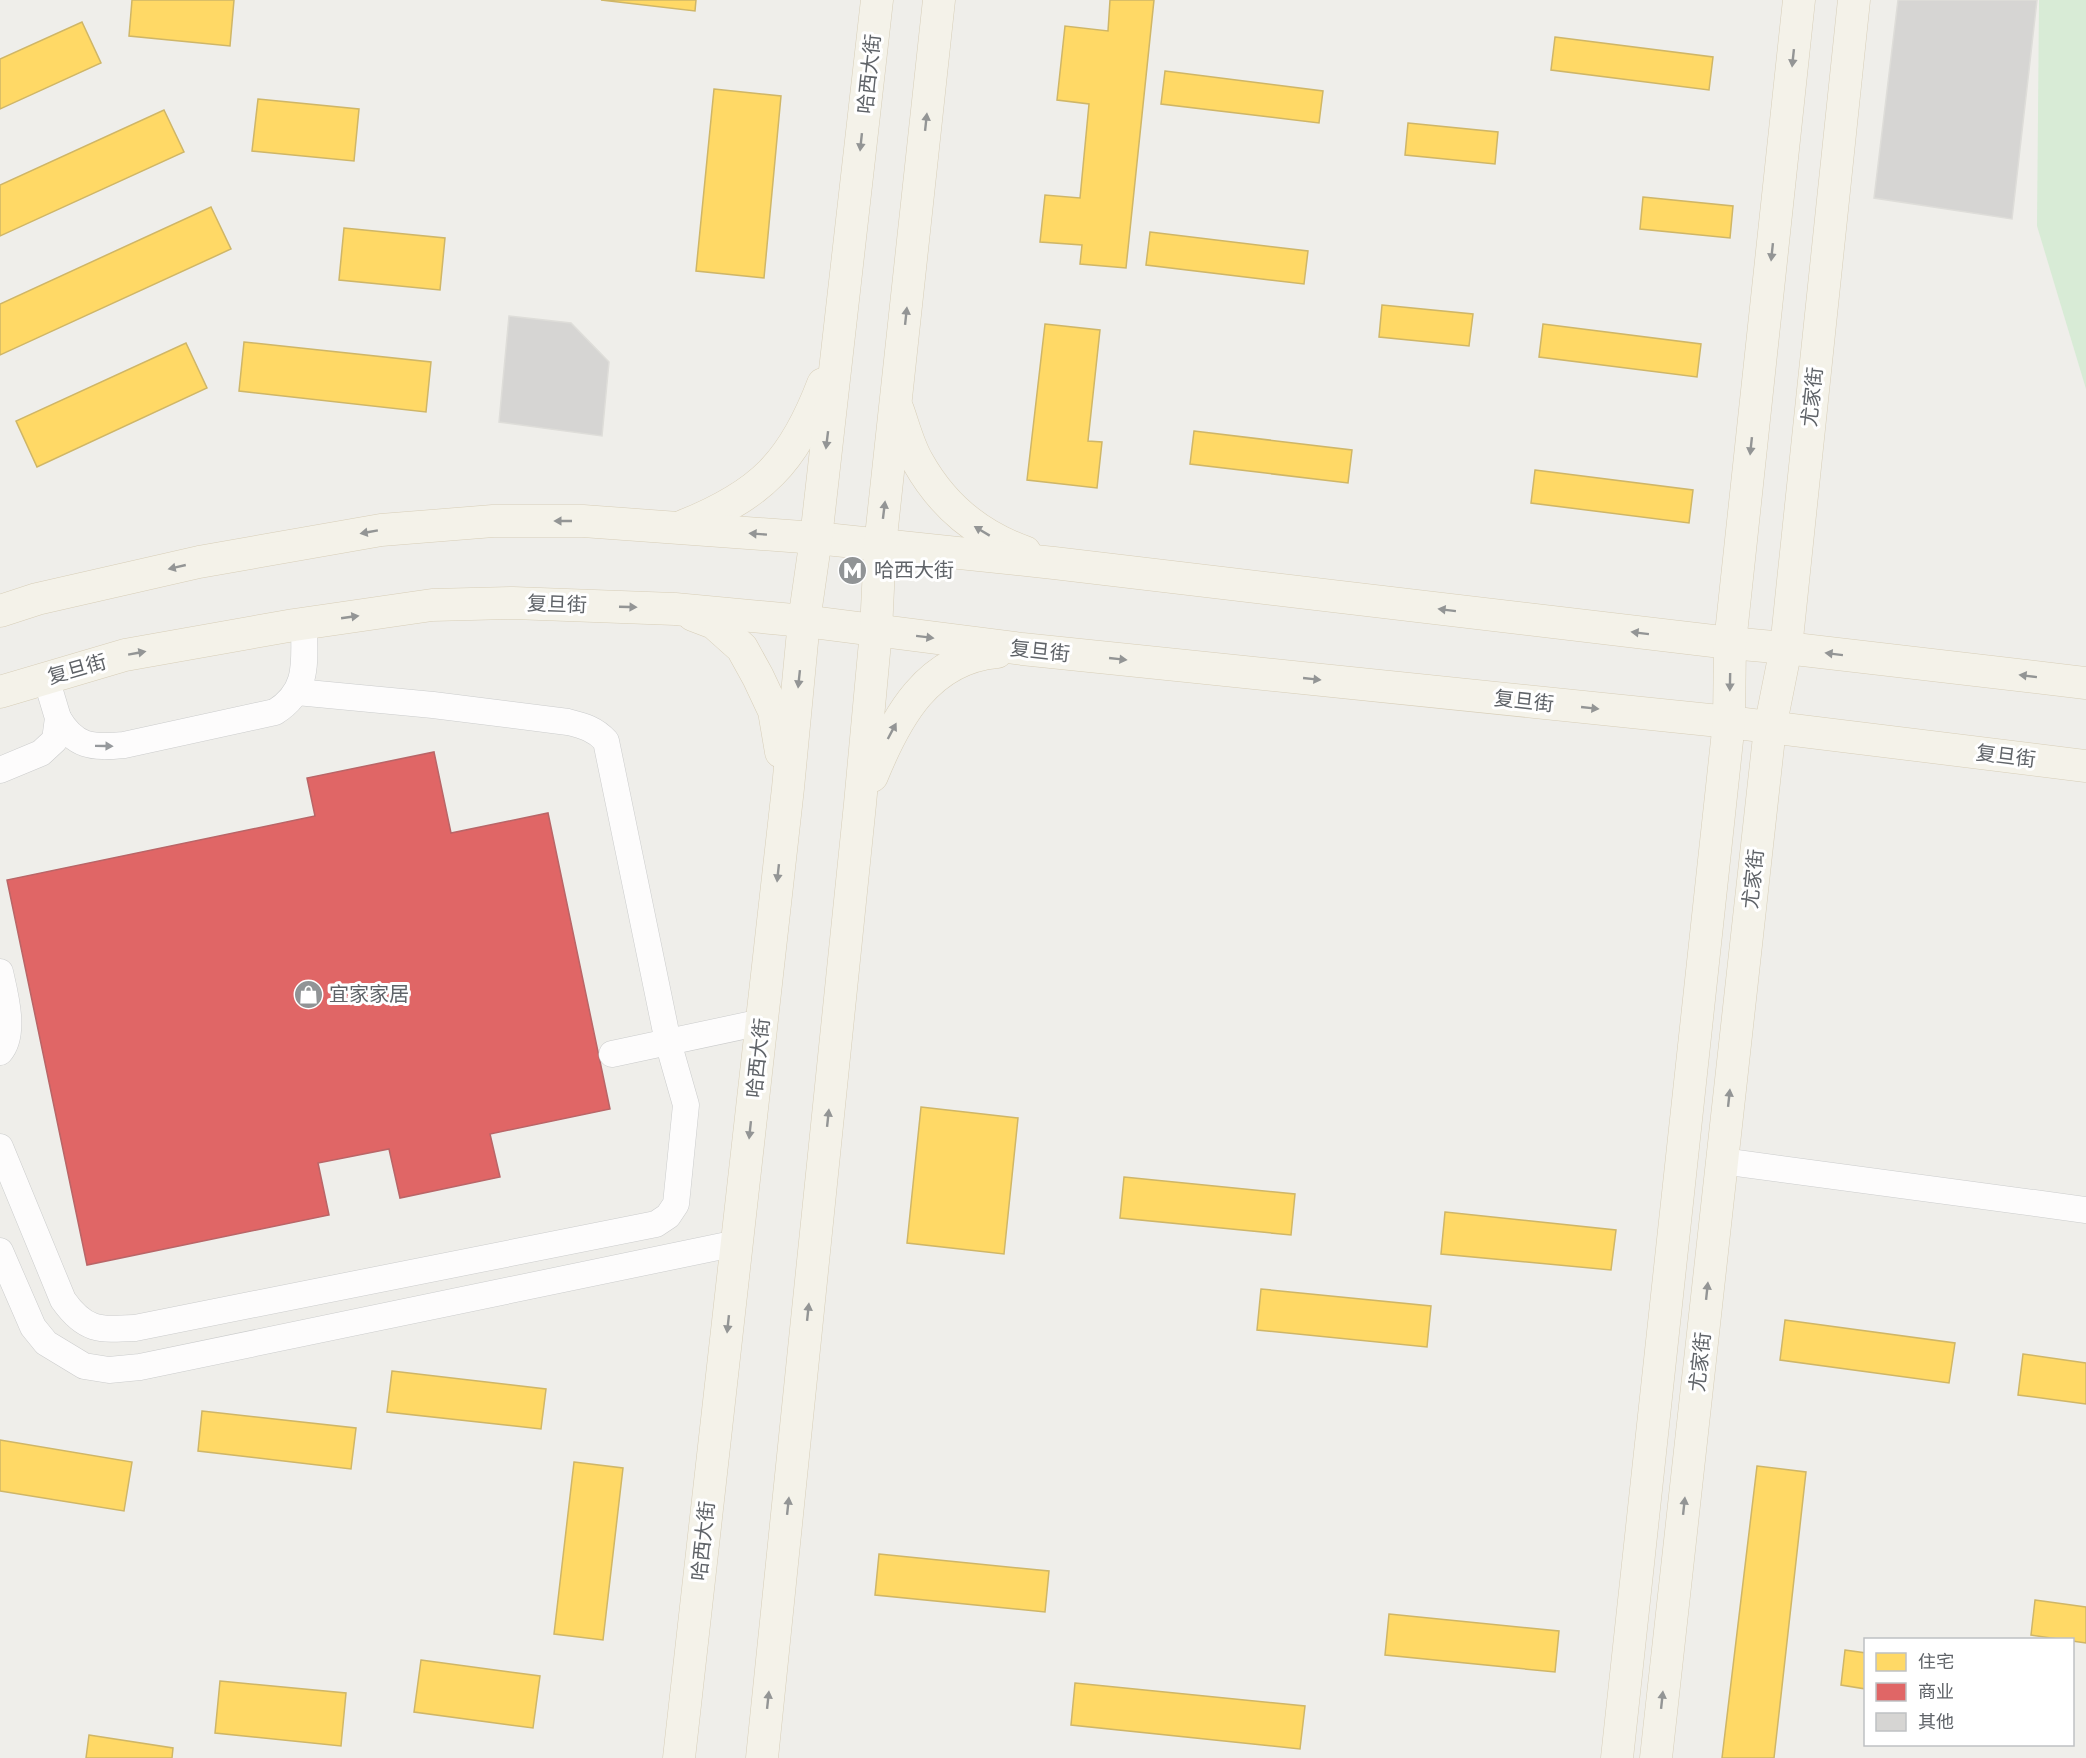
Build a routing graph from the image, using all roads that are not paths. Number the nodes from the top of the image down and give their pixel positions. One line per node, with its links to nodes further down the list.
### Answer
1 (877, 0): 5 (main road, 哈西大街, one-way to 5)
2 (939, 0): 6 (main road, one-way to 2)
3 (1799, 0): 16 (main road, 尤家街, one-way to 16)
4 (1854, 0): 17 (main road, 尤家街)
5 (838, 344): 7 (main road); 8 (main road, 哈西大街, one-way to 8)
6 (896, 407): 9 (main road, one-way to 6); 10 (main road, one-way to 6)
7 (678, 528): 8 (main road, one-way to 7); 12 (main road, one-way to 12)
8 (816, 538): 9 (main road); 13 (main road, 哈西大街)
9 (880, 546): 10 (main road); 15 (main road)
10 (1054, 563): 16 (main road, one-way to 10)
11 (675, 609): 13 (main road, 复旦街); 14 (main road, 复旦街, one-way to 11); 28 (main road)
12 (0, 611)
13 (804, 621): 15 (main road, 复旦街); 28 (main road, 哈西大街, one-way to 28)
14 (304, 624): 19 (main road, 复旦街, one-way to 14); 22 (street)
15 (876, 631): 18 (main road, 复旦街, one-way to 18); 29 (main road)
16 (1730, 644): 17 (main road); 24 (main road, 尤家街, one-way to 24)
17 (1786, 648): 20 (main road, one-way to 17); 25 (main road, 尤家街)
18 (1022, 649): 24 (main road, 复旦街, one-way to 24); 29 (main road, one-way to 18)
19 (46, 678): 21 (main road, 复旦街); 23 (street)
20 (2086, 683)
21 (0, 692)
22 (297, 692): 23 (street, one-way to 22); 32 (street)
23 (58, 718): 27 (street)
24 (1729, 722): 25 (main road, 复旦街); 42 (main road, 尤家街)
25 (1770, 728): 26 (main road, 复旦街); 36 (main road, 尤家街, one-way to 25)
26 (2086, 766)
27 (0, 770)
28 (788, 788): 31 (main road, 哈西大街, one-way to 31)
29 (860, 804): 41 (main road, one-way to 29)
30 (0, 972): 33 (street)
31 (762, 1022): 32 (street); 38 (main road, 哈西大街, one-way to 38)
32 (668, 1042): 34 (street); 35 (street)
33 (0, 1052)
34 (612, 1054)
35 (0, 1147)
36 (1722, 1161): 37 (street); 43 (main road, 尤家街, one-way to 36)
37 (2086, 1210)
38 (737, 1243): 39 (street); 40 (main road, 哈西大街, one-way to 40)
39 (0, 1251)
40 (679, 1758)
41 (762, 1758)
42 (1617, 1758)
43 (1656, 1758)

